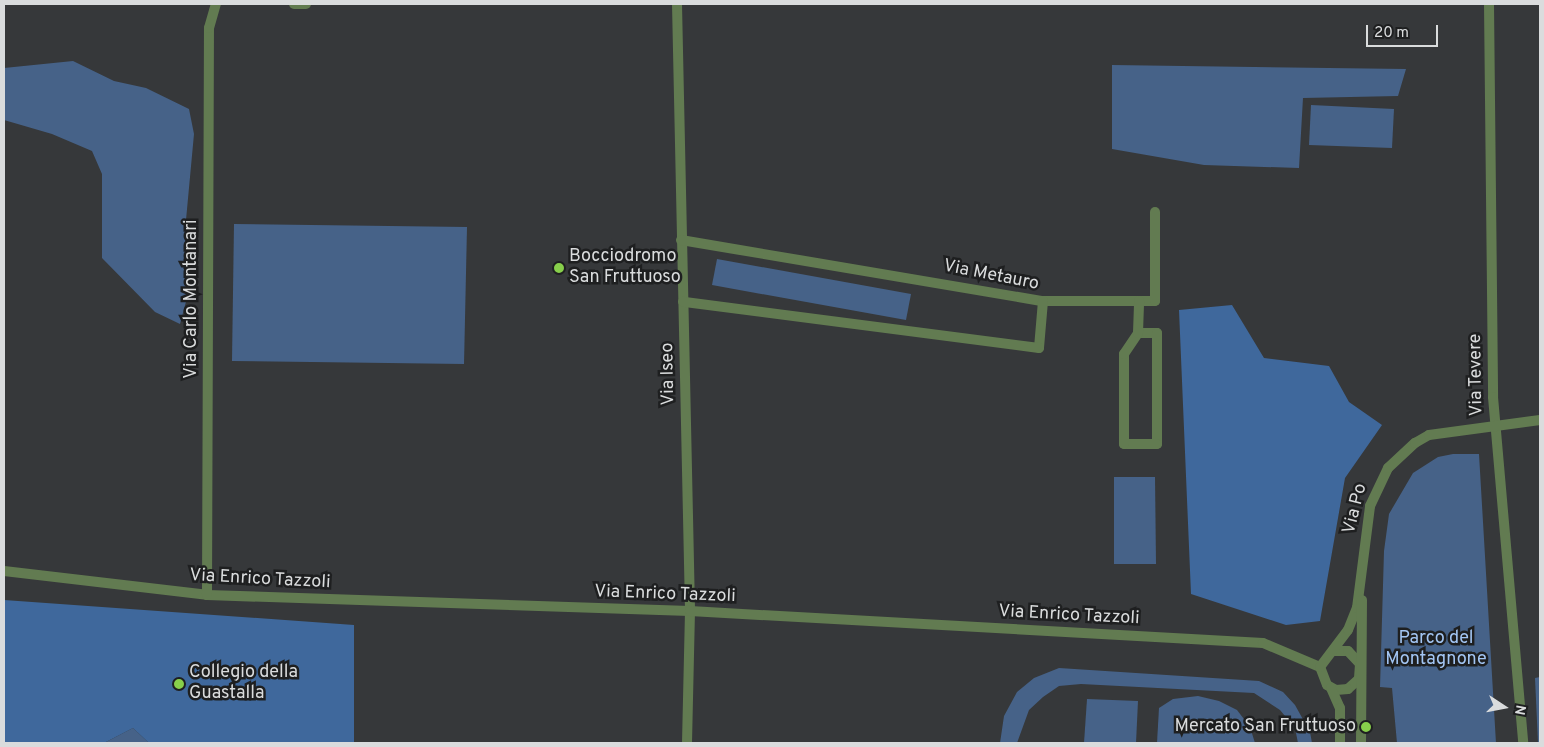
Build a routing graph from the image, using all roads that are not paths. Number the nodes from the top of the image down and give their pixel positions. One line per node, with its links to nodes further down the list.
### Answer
1 (216, 4): 16 (street, Via Carlo Montanari)
2 (294, 4): 3 (street)
3 (306, 4)
4 (677, 4): 7 (street, Via Iseo)
5 (1489, 4): 13 (street, Via Tevere)
6 (1155, 212): 9 (street)
7 (682, 240): 8 (street, Via Metauro); 10 (street, Via Iseo)
8 (1043, 301): 9 (street); 10 (street, Via Metauro)
9 (1139, 301): 11 (street)
10 (683, 302): 17 (street, Via Iseo)
11 (1138, 333): 11 (street)
12 (1540, 420): 13 (street)
13 (1495, 425): 15 (street, Via Po); 25 (street, Via Tevere)
14 (4, 571): 16 (street, Via Enrico Tazzoli)
15 (1361, 584): 18 (street); 20 (street)
16 (207, 596): 17 (street, Via Enrico Tazzoli)
17 (690, 611): 19 (street, Via Enrico Tazzoli); 22 (street, Via Iseo)
18 (1333, 651): 19 (street); 20 (street)
19 (1320, 667): 21 (street)
20 (1361, 670): 21 (street); 24 (street)
21 (1331, 688): 23 (street)
22 (687, 743)
23 (1340, 743)
24 (1361, 743)
25 (1523, 743)

